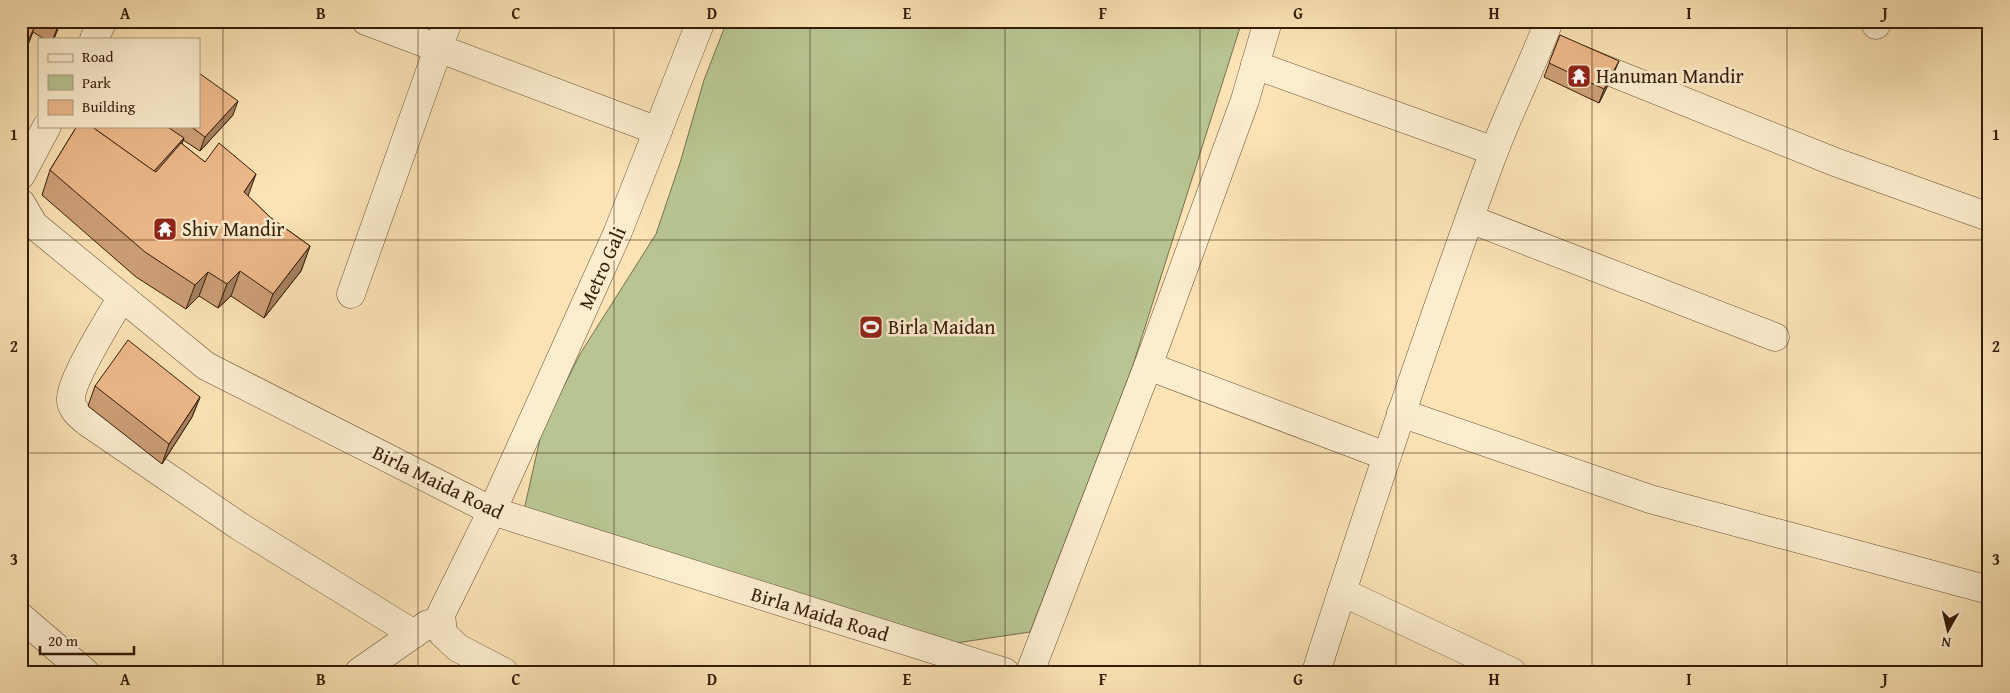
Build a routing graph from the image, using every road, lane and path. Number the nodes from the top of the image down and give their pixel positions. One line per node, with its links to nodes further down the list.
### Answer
1 (104, 21): 7 (street)
2 (366, 21): 8 (street)
3 (448, 21): 8 (street)
4 (701, 21): 11 (street, Metro Gali)
5 (1268, 21): 9 (street)
6 (1546, 27): 12 (street); 15 (street)
7 (95, 38)
8 (438, 48): 11 (street); 17 (street)
9 (1255, 65): 12 (street); 20 (street)
10 (46, 128): 13 (street)
11 (658, 132): 23 (street, Metro Gali)
12 (1494, 151): 16 (street)
13 (22, 172)
14 (22, 206): 18 (street, Birla Maida Road)
15 (1989, 217)
16 (1470, 219): 19 (street); 21 (street)
17 (351, 294)
18 (122, 297): 23 (street, Birla Maida Road); 28 (street)
19 (1775, 337)
20 (1148, 366): 22 (street); 33 (street)
21 (1401, 413): 22 (street); 24 (street)
22 (1386, 456): 25 (street)
23 (492, 511): 26 (street, Metro Gali); 32 (street, Birla Maida Road)
24 (1989, 590)
25 (1342, 592): 34 (street); 35 (street)
26 (441, 614): 28 (street); 31 (street)
27 (21, 617): 29 (street)
28 (414, 634): 30 (street)
29 (85, 672)
30 (359, 672)
31 (504, 672)
32 (1005, 672)
33 (1030, 672)
34 (1316, 672)
35 (1512, 672)

